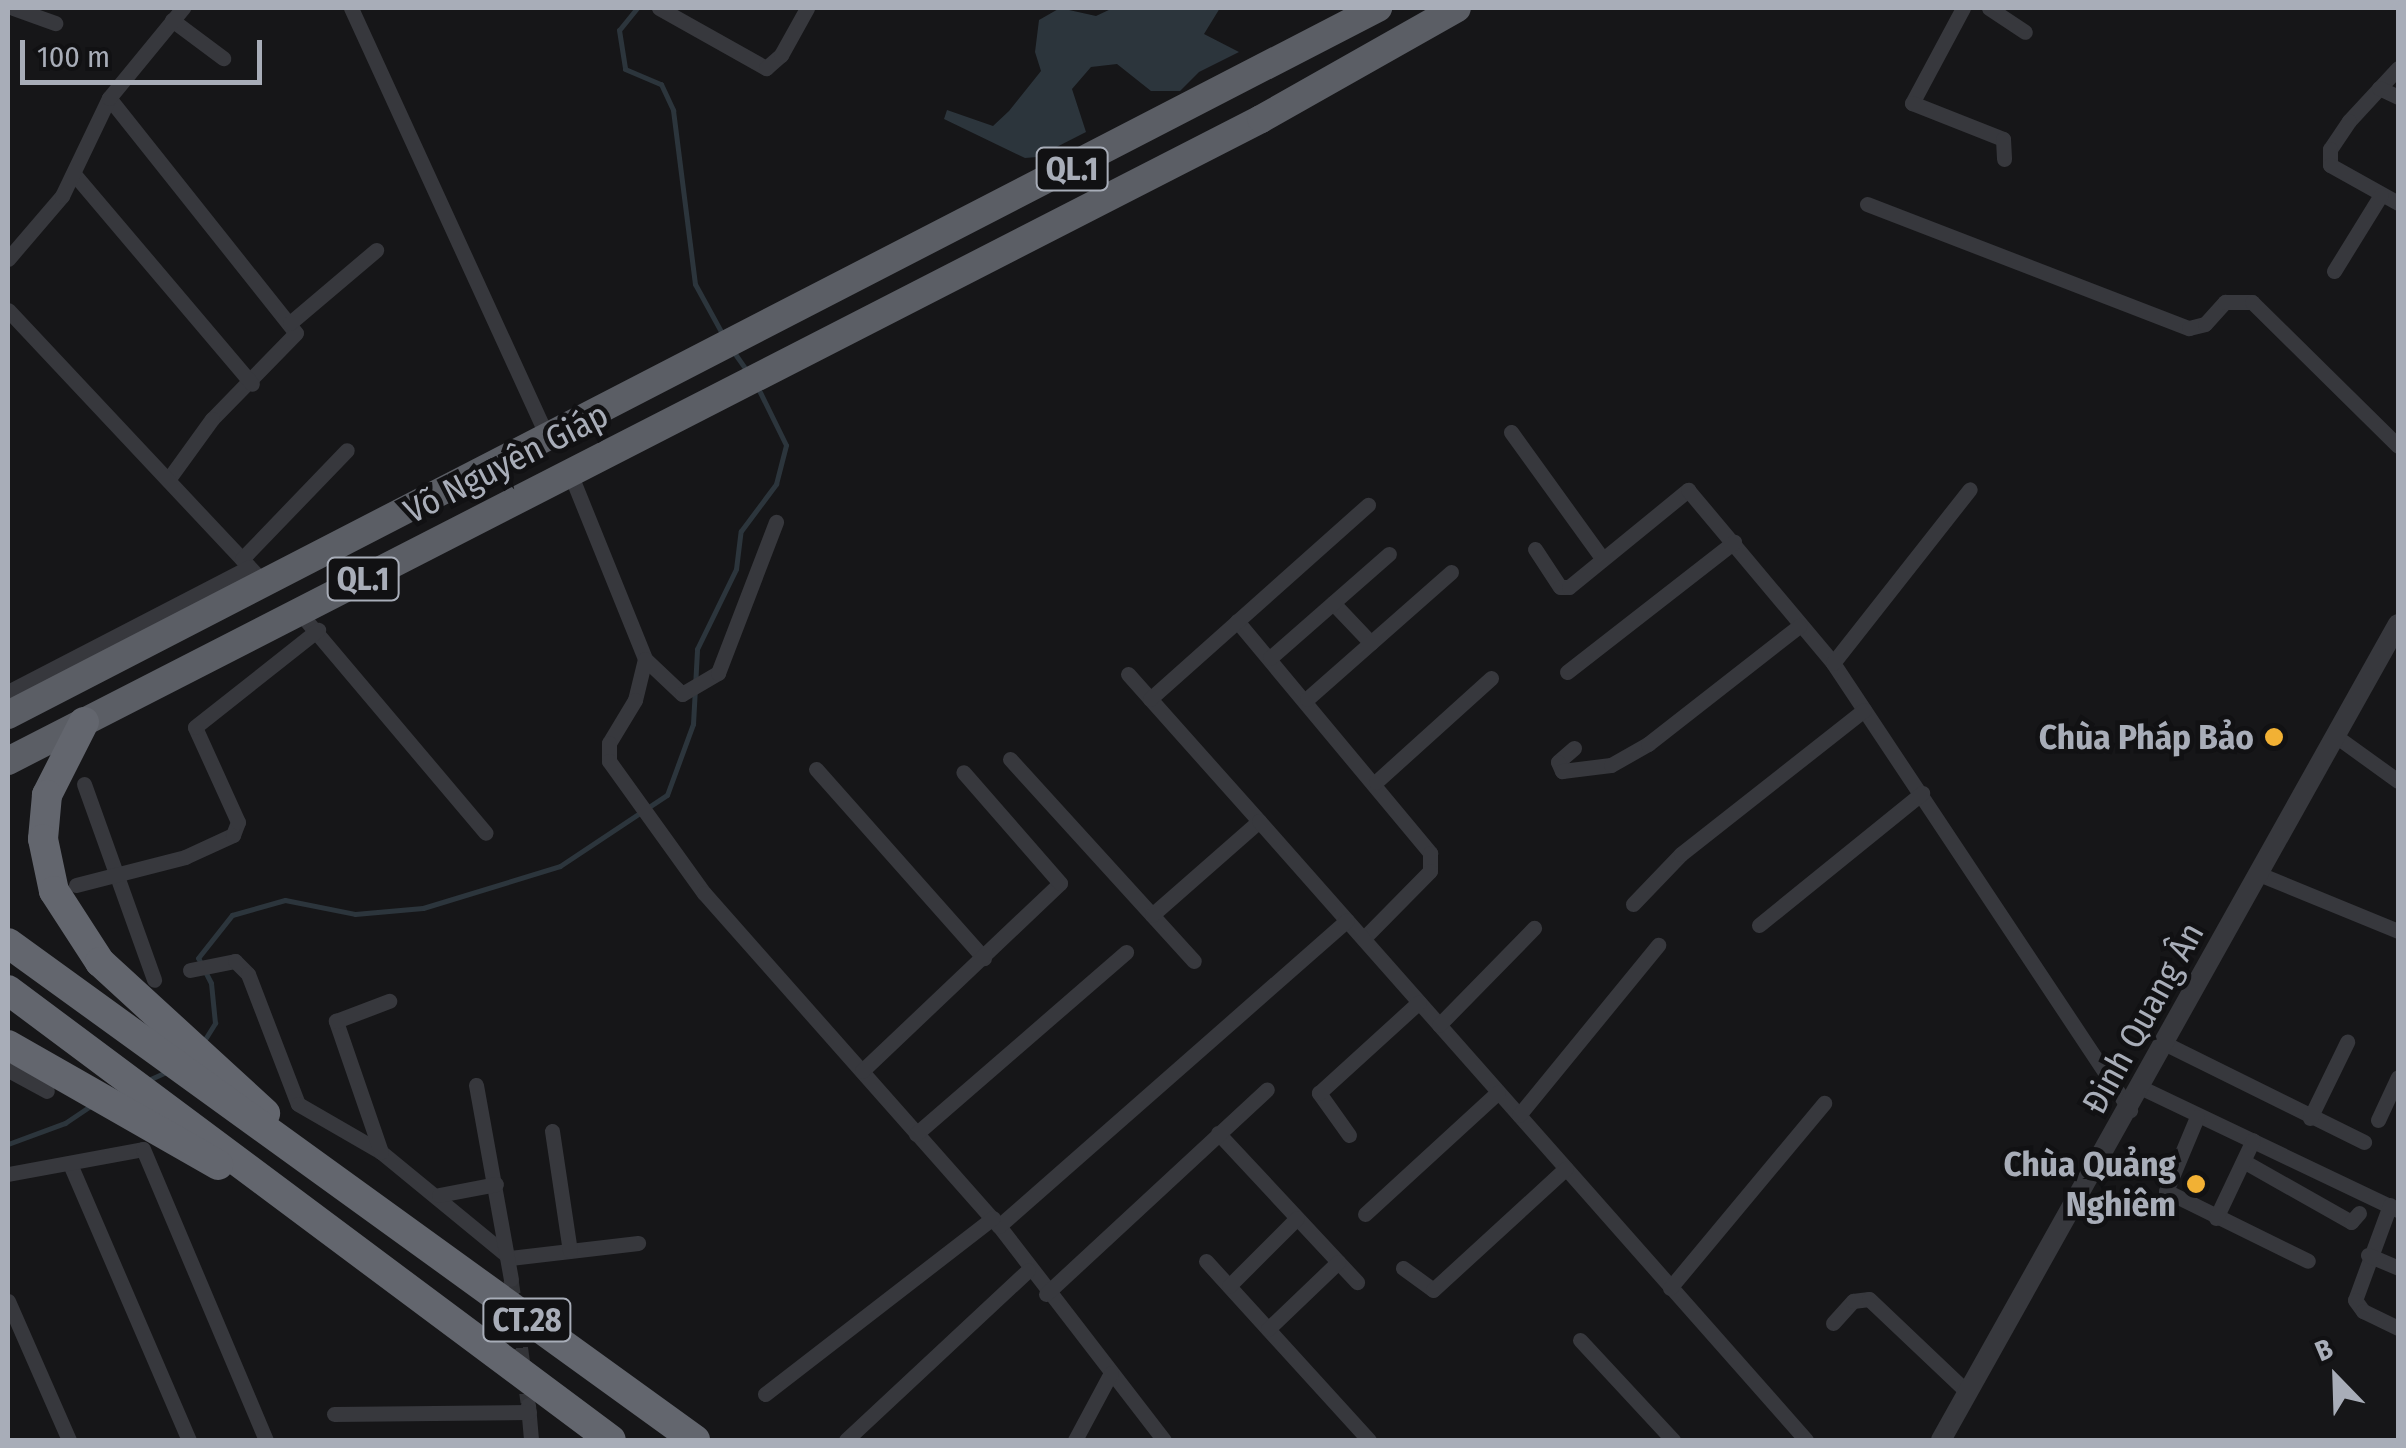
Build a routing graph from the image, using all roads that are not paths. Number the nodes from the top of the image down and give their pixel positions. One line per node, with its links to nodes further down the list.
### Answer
1 (13, 8): 10 (street)
2 (351, 8): 29 (street)
3 (659, 8): 4 (street)
4 (806, 8)
5 (1378, 8): 29 (highway, Võ Nguyên Giáp / QL.1)
6 (1457, 8): 32 (highway, Võ Nguyên Giáp / QL.1)
7 (1963, 8): 17 (street)
8 (1989, 8): 11 (street)
9 (177, 14): 12 (street); 16 (street)
10 (54, 24)
11 (2024, 32)
12 (224, 58)
13 (2398, 68): 14 (street)
14 (2379, 88): 15 (street); 19 (street)
15 (2398, 97)
16 (109, 98): 18 (street); 26 (street)
17 (2004, 159)
18 (74, 174): 23 (street); 27 (street)
19 (2382, 195): 21 (street); 24 (street)
20 (1868, 204): 30 (street)
21 (2398, 204)
22 (376, 250): 26 (street)
23 (8, 259)
24 (2334, 271)
25 (8, 310): 33 (street)
26 (290, 323): 27 (street)
27 (252, 384): 33 (street)
28 (1511, 432): 40 (street)
29 (548, 438): 41 (highway, Võ Nguyên Giáp / QL.1)
30 (2398, 446)
31 (347, 450): 41 (street)
32 (570, 473): 44 (highway, Võ Nguyên Giáp / QL.1); 50 (street)
33 (170, 477): 41 (street)
34 (1970, 489): 51 (street)
35 (1368, 505): 45 (street)
36 (776, 522): 50 (street)
37 (1734, 542): 40 (street); 47 (street); 52 (street)
38 (1534, 550): 40 (street)
39 (1390, 554): 43 (street)
40 (1602, 558)
41 (252, 570): 55 (street); 59 (highway, Võ Nguyên Giáp / QL.1)
42 (1450, 572): 48 (street)
43 (1333, 603): 48 (street); 49 (street)
44 (309, 621): 60 (highway, Võ Nguyên Giáp / QL.1); 72 (street); 73 (street)
45 (1237, 621): 49 (street); 56 (street)
46 (2398, 624): 61 (street, Đinh Quang Ân)
47 (1799, 626): 51 (street); 62 (street)
48 (1370, 643): 57 (street)
49 (1270, 658): 57 (street)
50 (645, 659): 98 (street)
51 (1833, 664): 58 (street)
52 (1568, 672)
53 (1128, 674): 56 (street)
54 (1491, 678): 67 (street)
55 (8, 692)
56 (1150, 698): 71 (street)
57 (1307, 699): 67 (street)
58 (1864, 710): 70 (street); 76 (street)
59 (8, 714)
60 (84, 722): 64 (highway, Võ Nguyên Giáp / QL.1); 124 (highway, CT.28)
61 (2336, 737): 68 (street); 74 (street, Đinh Quang Ân)
62 (1574, 748)
63 (1010, 758): 77 (street)
64 (8, 762)
65 (816, 770): 86 (street)
66 (964, 772): 86 (street)
67 (1376, 782): 82 (street)
68 (2398, 782)
69 (84, 784): 73 (street)
70 (1922, 794): 79 (street); 106 (street)
71 (1259, 822): 77 (street); 78 (street)
72 (486, 833)
73 (120, 874): 75 (street); 89 (street)
74 (2259, 874): 81 (street); 95 (street, Đinh Quang Ân)
75 (76, 886)
76 (1633, 904)
77 (1152, 914): 87 (street)
78 (1347, 920): 82 (street); 130 (street)
79 (1758, 926)
80 (1534, 928): 93 (street)
81 (2398, 931)
82 (1364, 938): 92 (street)
83 (8, 943): 124 (highway, CT.28)
84 (1658, 945): 107 (street)
85 (1126, 952): 113 (street)
86 (984, 958): 98 (street)
87 (1194, 961)
88 (190, 970): 117 (street)
89 (154, 980)
90 (8, 990): 131 (highway, CT.28)
91 (389, 1001): 117 (street)
92 (1419, 1002): 93 (street); 114 (street)
93 (1438, 1025): 104 (street)
94 (2347, 1042): 109 (street)
95 (2166, 1044): 102 (street, Đinh Quang Ân); 109 (street)
96 (8, 1045): 101 (highway, CT.28)
97 (8, 1070): 101 (street)
98 (862, 1071): 113 (street)
99 (2398, 1076): 110 (street)
100 (476, 1085): 122 (street)
101 (60, 1086): 131 (highway, CT.28)
102 (2142, 1088): 106 (street, Đinh Quang Ân); 108 (street)
103 (1267, 1089): 112 (street)
104 (1498, 1092): 107 (street); 127 (street)
105 (1824, 1103): 145 (street)
106 (2130, 1110): 153 (street, Đinh Quang Ân)
107 (1519, 1115): 120 (street)
108 (2197, 1117): 115 (street); 129 (street)
109 (2310, 1118): 116 (street)
110 (2378, 1120)
111 (552, 1130): 133 (street)
112 (1218, 1133): 128 (street); 146 (street)
113 (916, 1134): 130 (street)
114 (1349, 1136)
115 (2253, 1140): 118 (street); 125 (street)
116 (2364, 1142)
117 (381, 1152): 123 (street)
118 (2245, 1162): 126 (street); 129 (street)
119 (70, 1164): 121 (street); 157 (street); 158 (street)
120 (1566, 1168): 139 (street); 145 (street)
121 (8, 1174)
122 (496, 1184): 123 (street); 135 (street)
123 (439, 1195): 135 (street)
124 (358, 1200): 161 (highway, CT.28)
125 (2394, 1208): 134 (street)
126 (2359, 1213)
127 (1365, 1214)
128 (1297, 1218): 138 (street); 144 (street)
129 (2216, 1218): 137 (street)
130 (996, 1222): 141 (street); 154 (street)
131 (333, 1233): 160 (highway, CT.28)
132 (638, 1243): 133 (street)
133 (570, 1251): 135 (street)
134 (2368, 1255): 140 (street); 149 (street)
135 (510, 1258): 142 (street)
136 (1206, 1261): 144 (street)
137 (2308, 1261)
138 (1338, 1262): 143 (street); 150 (street)
139 (1402, 1268)
140 (2398, 1268)
141 (1028, 1270): 146 (street); 162 (street)
142 (511, 1279)
143 (1357, 1282)
144 (1228, 1286): 150 (street)
145 (1670, 1288): 167 (street)
146 (1046, 1294): 152 (street)
147 (8, 1301): 156 (street)
148 (1834, 1323): 153 (street)
149 (2398, 1328)
150 (1268, 1329): 165 (street)
151 (1580, 1340): 166 (street)
152 (1111, 1373): 163 (street); 164 (street)
153 (1967, 1392): 168 (street, Đinh Quang Ân)
154 (766, 1394)
155 (334, 1414): 159 (street)
156 (70, 1440)
157 (189, 1440)
158 (266, 1440)
159 (531, 1440)
160 (611, 1440)
161 (695, 1440)
162 (846, 1440)
163 (1076, 1440)
164 (1164, 1440)
165 (1369, 1440)
166 (1673, 1440)
167 (1806, 1440)
168 (1941, 1440)

